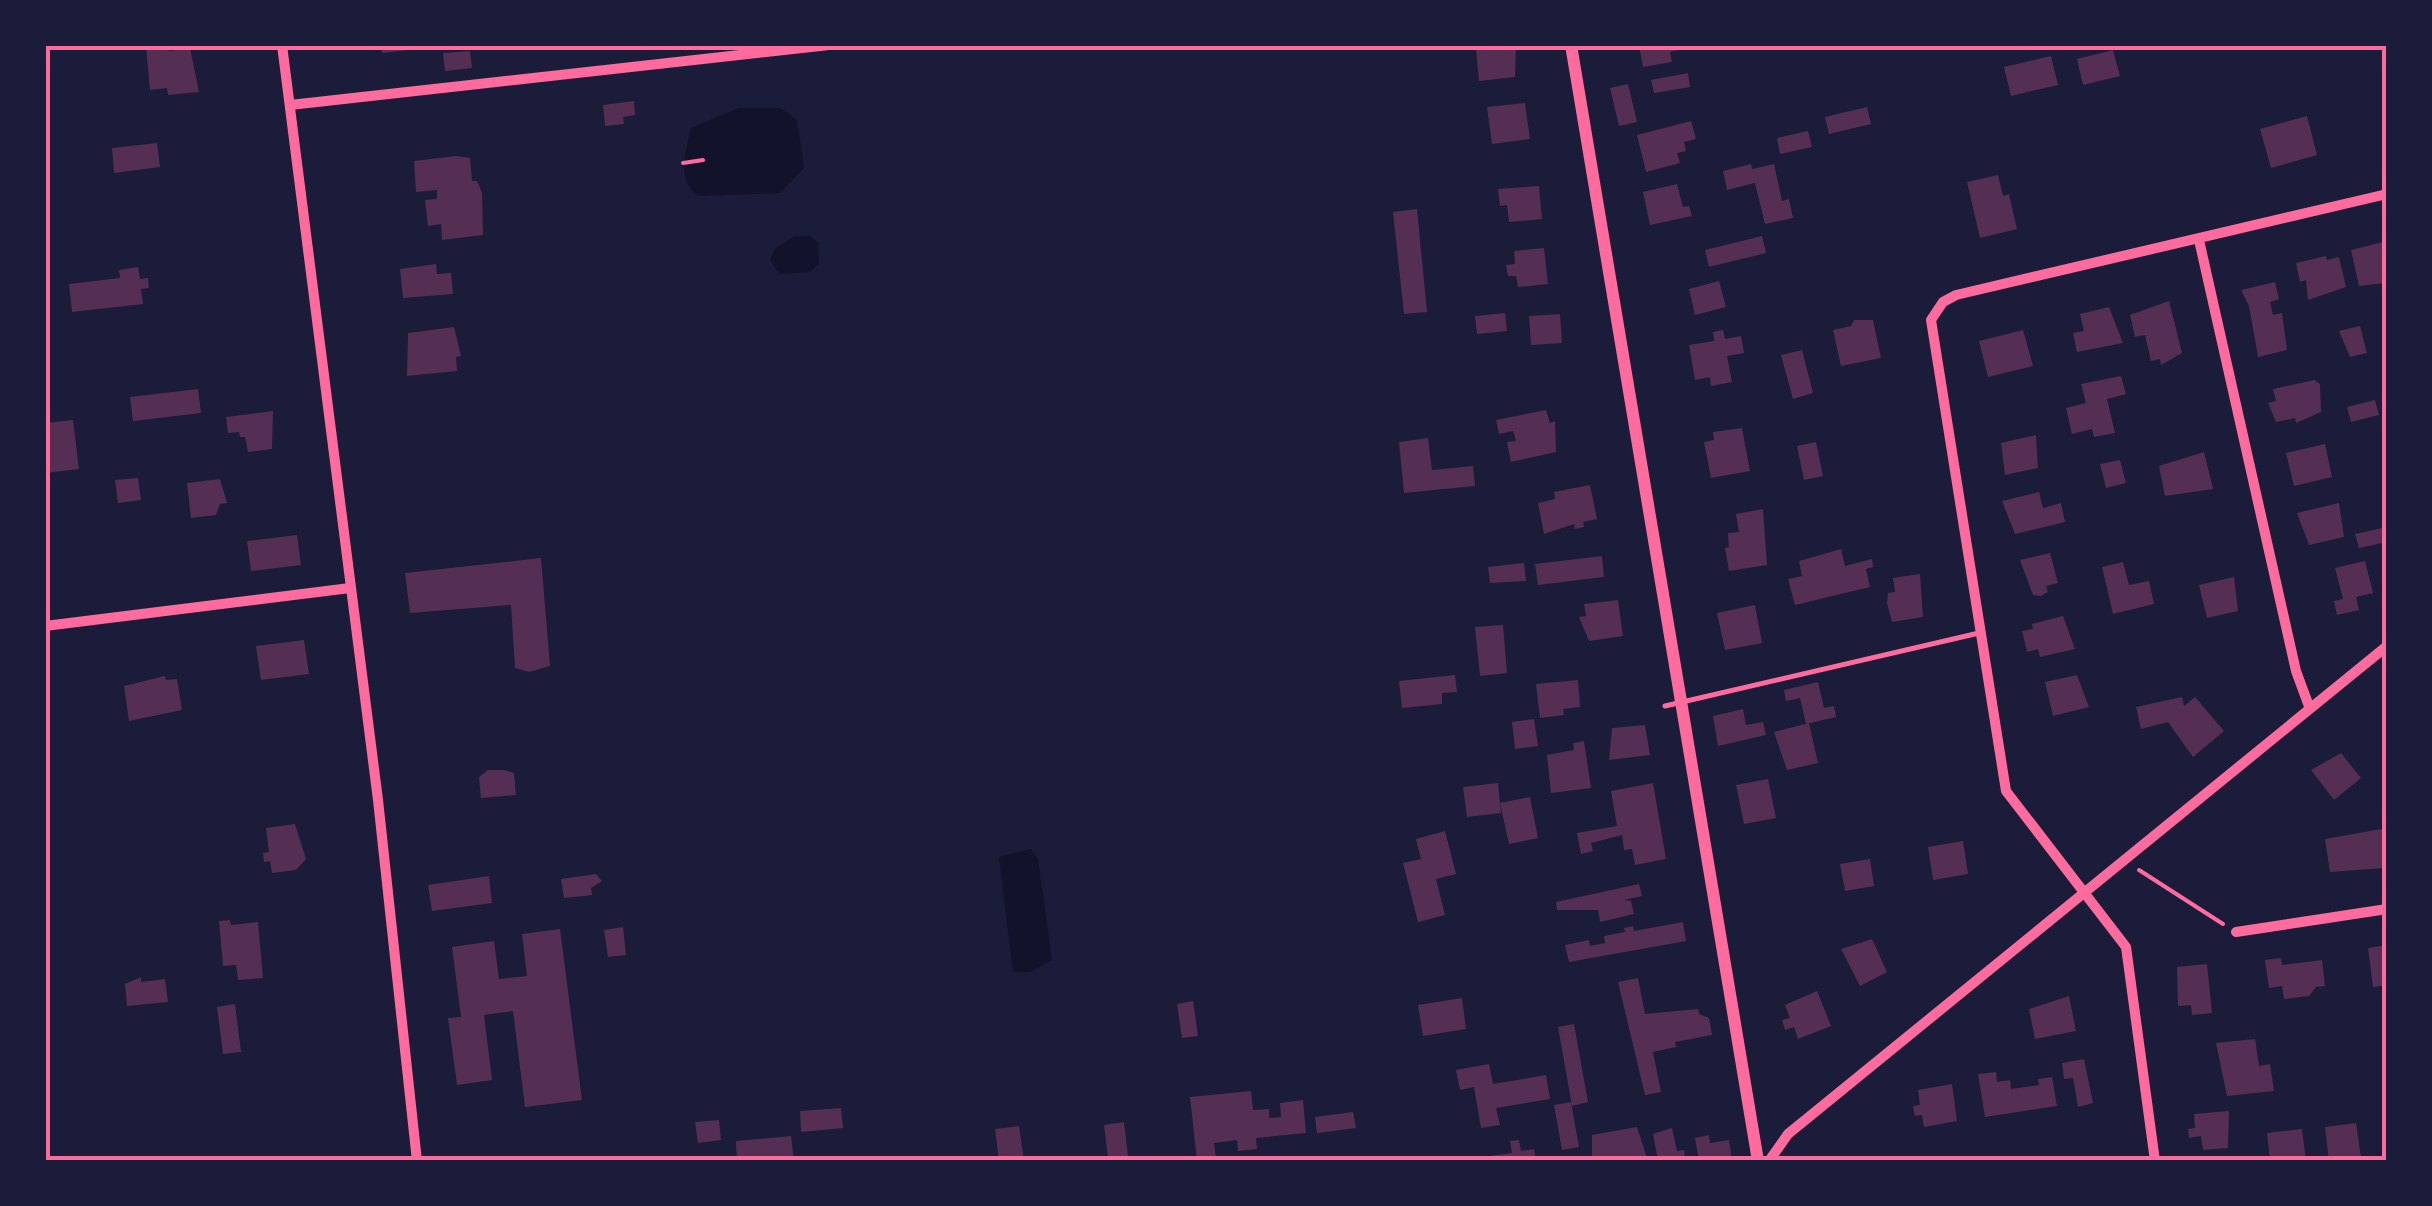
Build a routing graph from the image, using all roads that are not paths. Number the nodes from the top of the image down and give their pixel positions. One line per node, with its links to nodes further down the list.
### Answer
1 (282, 45): 4 (street)
2 (829, 45): 4 (street)
3 (1570, 45): 11 (street)
4 (290, 105): 7 (street)
5 (2387, 194): 6 (street)
6 (2199, 240): 9 (street); 12 (street)
7 (350, 588): 8 (street); 16 (street)
8 (45, 626)
9 (1979, 632): 11 (lane); 13 (street)
10 (2387, 646): 12 (street)
11 (1672, 704): 17 (street)
12 (2310, 708): 13 (street)
13 (2083, 893): 18 (street); 19 (street)
14 (2387, 909): 15 (street)
15 (2236, 932)
16 (417, 1161)
17 (1758, 1161)
18 (1769, 1161)
19 (2155, 1161)

